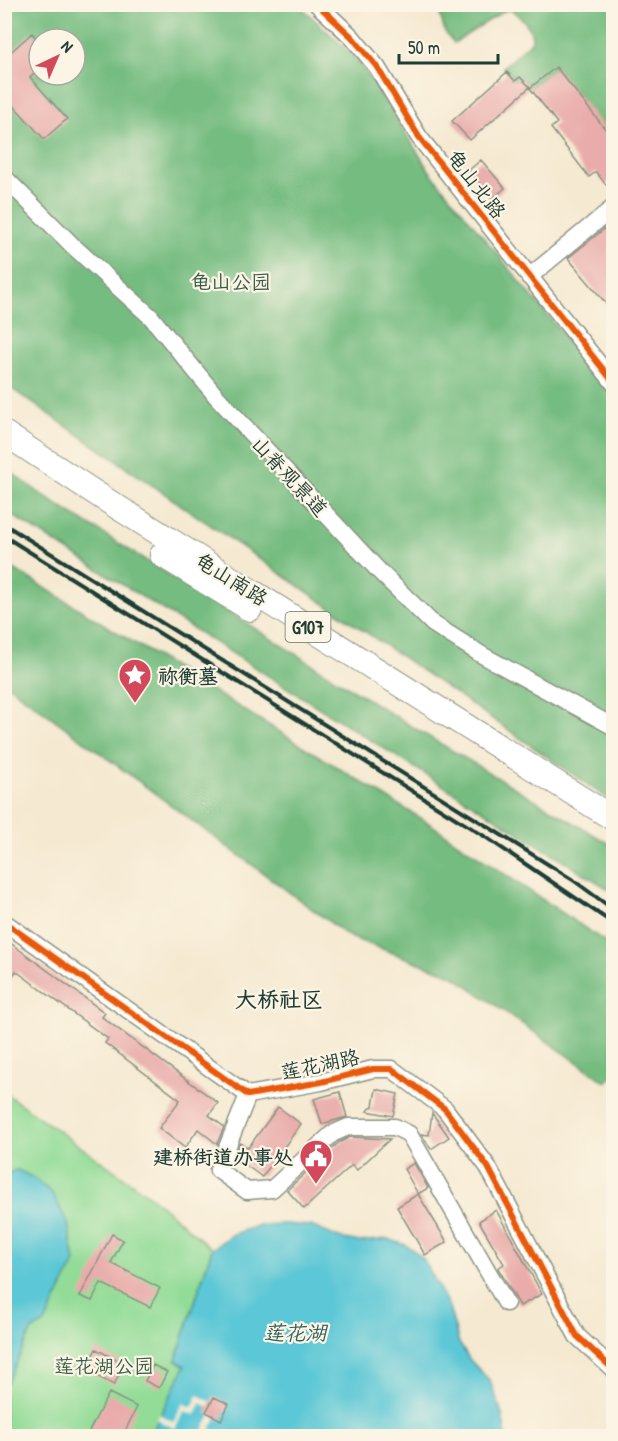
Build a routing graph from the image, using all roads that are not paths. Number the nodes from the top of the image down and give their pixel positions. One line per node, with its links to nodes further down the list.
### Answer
1 (317, 4): 4 (street, 龟山北路)
2 (4, 177): 8 (street, 山脊观景道)
3 (614, 207): 4 (street)
4 (529, 277): 5 (street, 龟山北路)
5 (614, 383)
6 (4, 433): 9 (highway, 龟山南路 / G107)
7 (4, 452): 10 (highway, 龟山南路 / G107)
8 (614, 727)
9 (614, 819)
10 (614, 828)
11 (5, 924): 12 (street)
12 (248, 1095): 13 (street); 14 (street, 莲花湖路)
13 (506, 1303)
14 (614, 1370)

